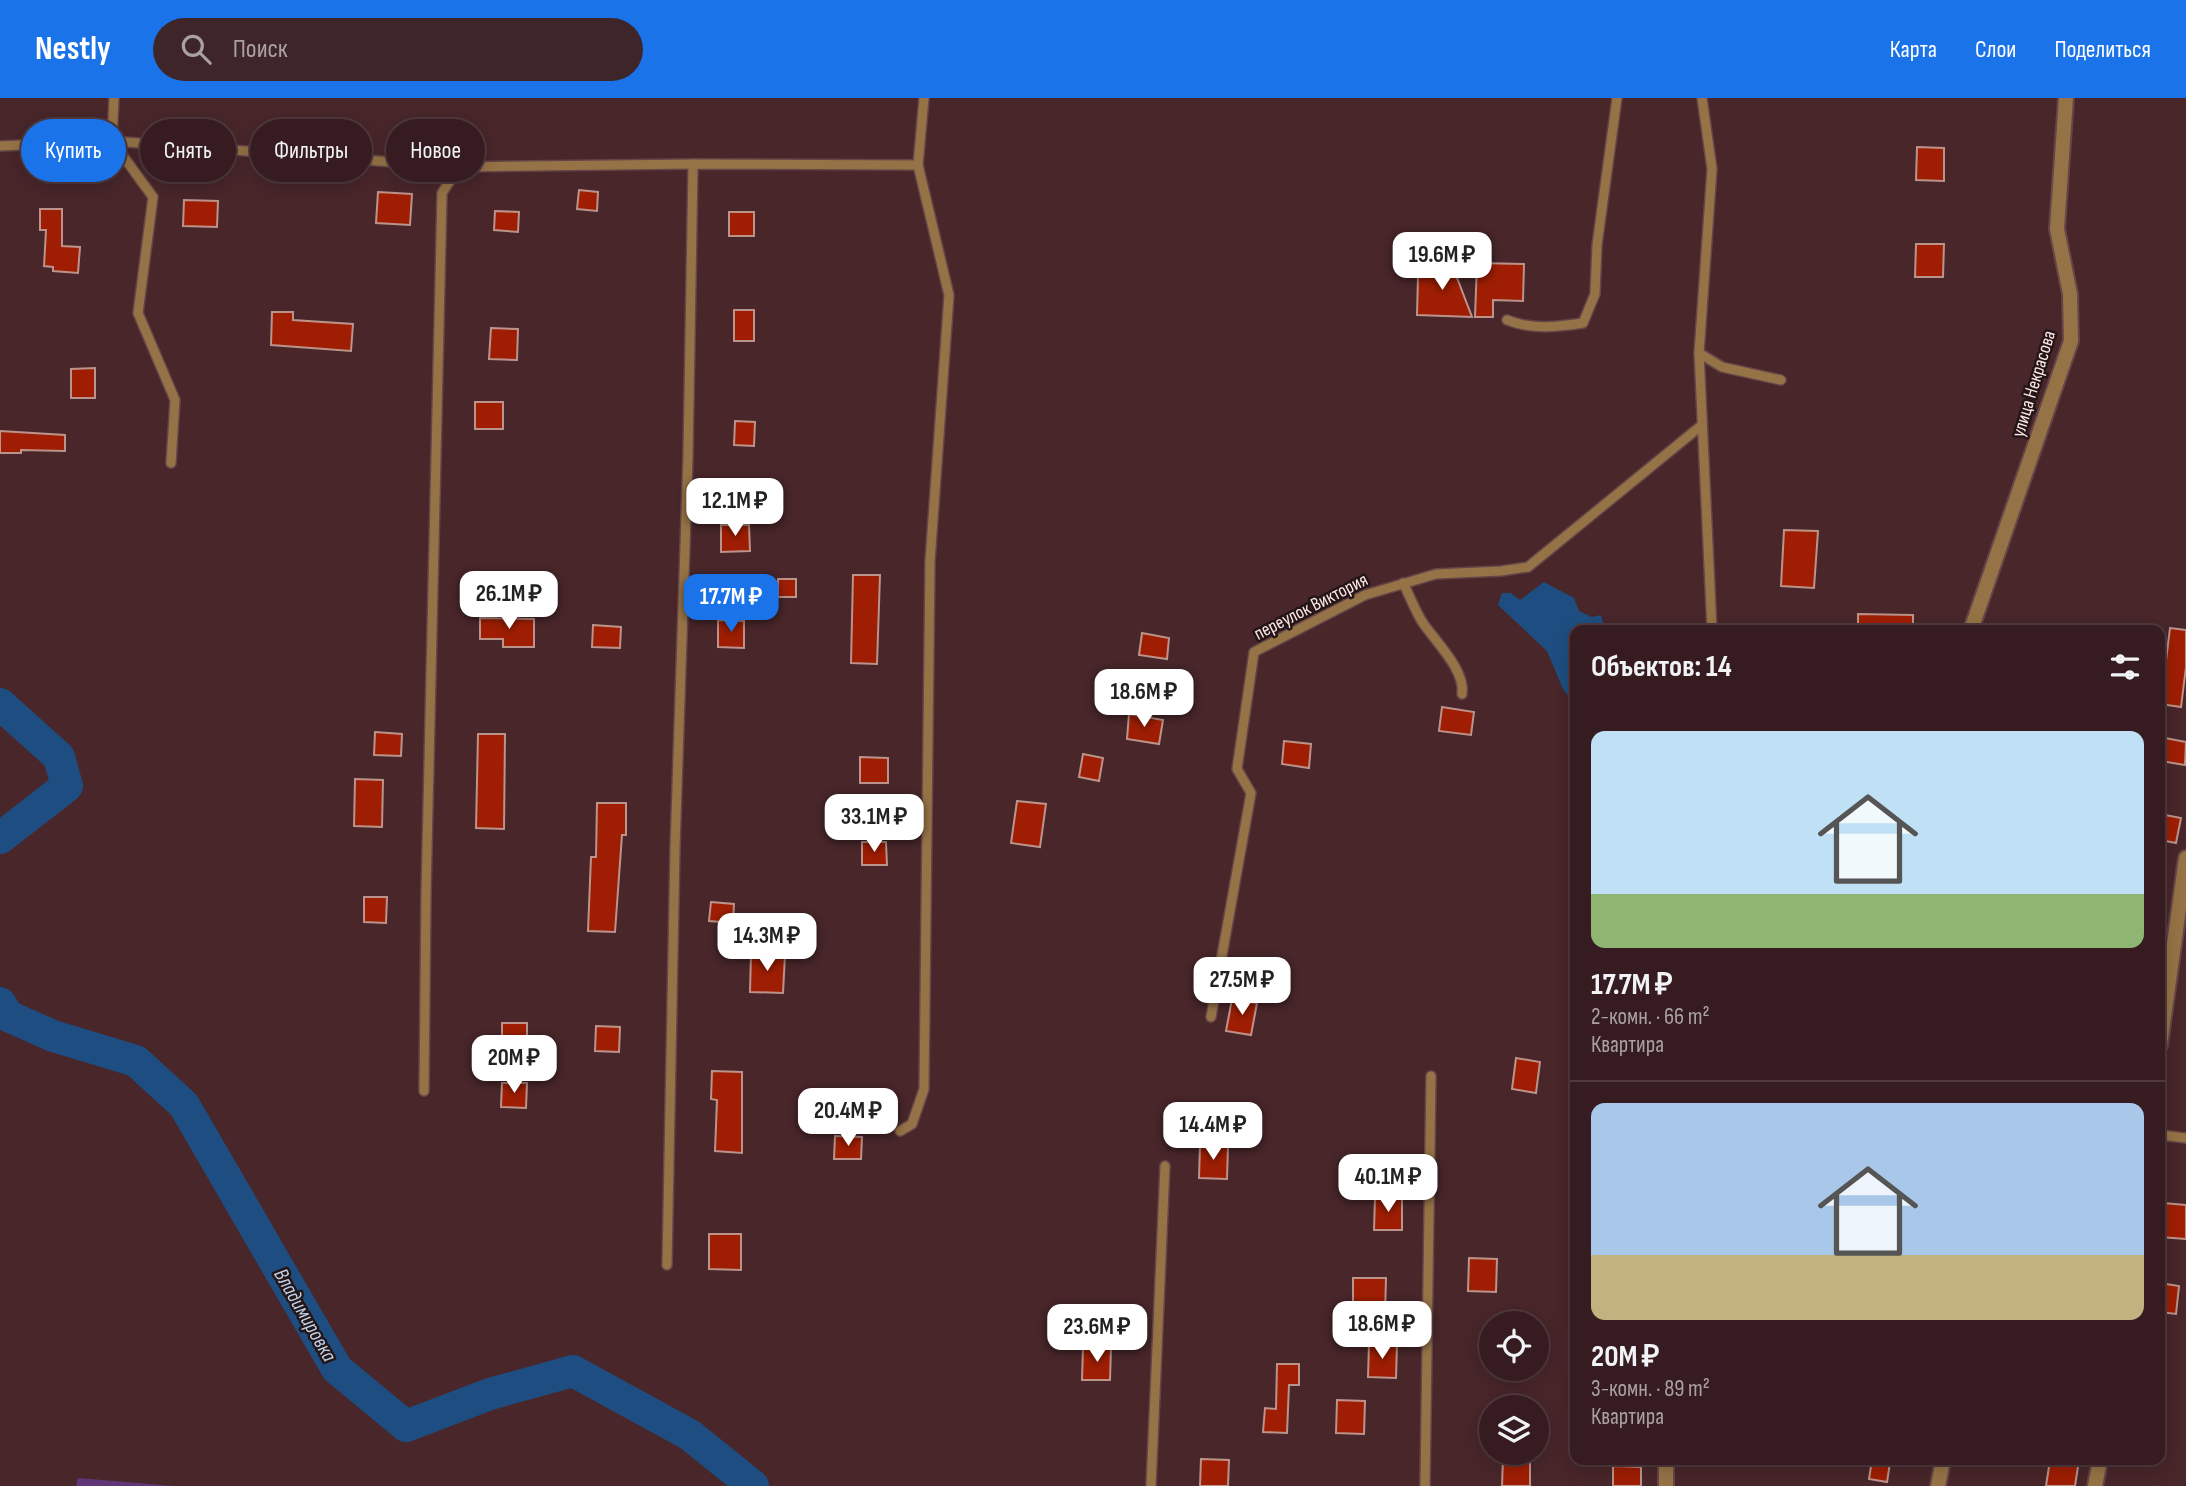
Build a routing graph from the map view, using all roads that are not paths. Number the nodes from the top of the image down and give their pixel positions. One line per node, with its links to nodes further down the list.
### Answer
1 (114, 98): 6 (lane)
2 (924, 98): 13 (lane)
3 (1617, 98): 16 (lane)
4 (1702, 98): 17 (lane)
5 (2066, 98): 23 (street, улица Некрасова)
6 (113, 119)
7 (126, 142): 11 (lane)
8 (21, 145): 9 (lane)
9 (0, 146)
10 (126, 160): 20 (lane)
11 (386, 162)
12 (693, 164): 13 (lane); 14 (lane); 34 (lane)
13 (918, 166): 30 (lane)
14 (485, 167)
15 (449, 182): 29 (lane)
16 (1507, 320)
17 (1699, 353): 18 (lane); 19 (lane)
18 (1781, 380)
19 (1702, 425): 21 (lane, переулок Виктория); 22 (lane)
20 (171, 463)
21 (1403, 583): 24 (lane); 27 (lane, переулок Виктория)
22 (1712, 625)
23 (1973, 625)
24 (1462, 694)
25 (2186, 858): 26 (street)
26 (2165, 1009)
27 (1211, 1017)
28 (1431, 1076): 39 (lane)
29 (424, 1091)
30 (901, 1131)
31 (2165, 1136): 32 (lane)
32 (2186, 1138)
33 (1165, 1166): 38 (lane)
34 (667, 1265)
35 (1666, 1465): 40 (street)
36 (1942, 1465): 41 (street)
37 (2099, 1465): 42 (street)
38 (1150, 1486)
39 (1425, 1486)
40 (1666, 1486)
41 (1938, 1486)
42 (2095, 1486)

